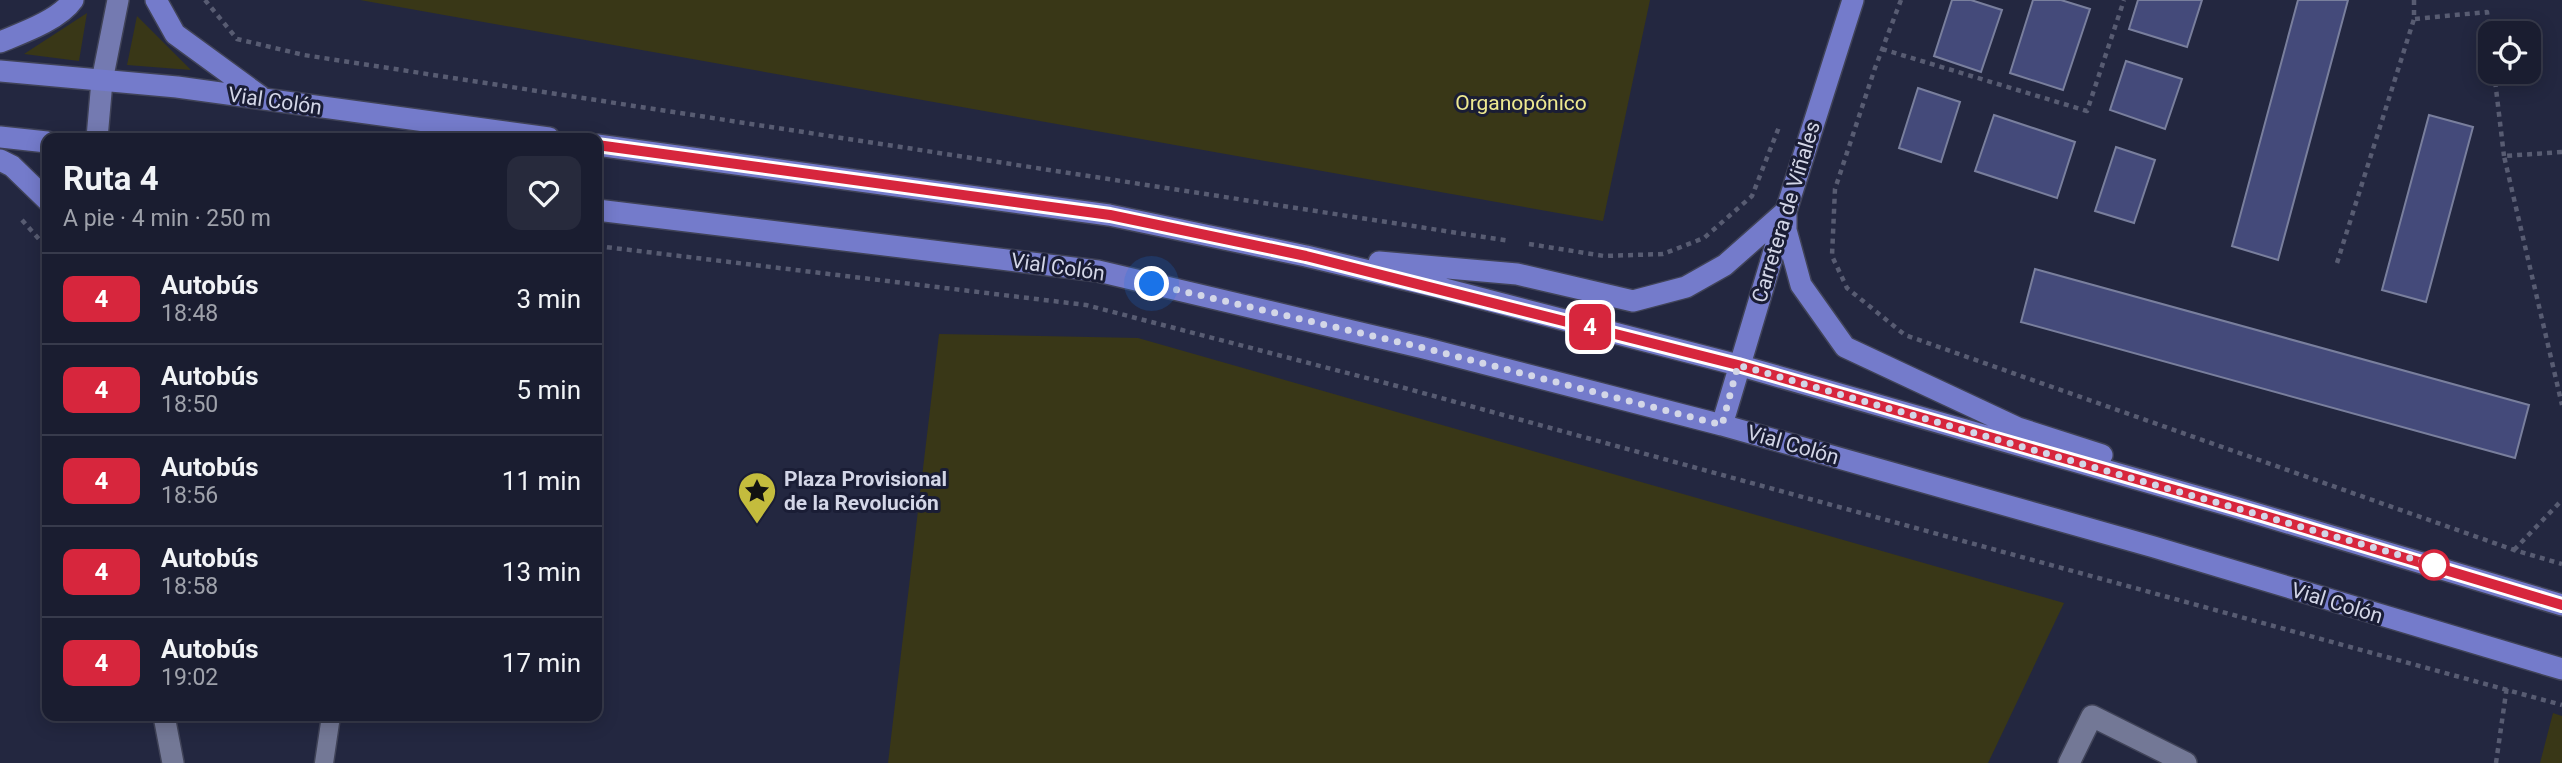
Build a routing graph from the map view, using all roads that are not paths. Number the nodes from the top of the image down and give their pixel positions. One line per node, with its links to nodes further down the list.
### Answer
1 (73, 0): 5 (main road)
2 (118, 0): 7 (main road)
3 (156, 0): 8 (main road)
4 (1853, 0): 17 (main road, Carretera de Viñales)
5 (0, 42)
6 (0, 71): 7 (main road, Vial Colón)
7 (102, 81): 8 (main road, Vial Colón); 9 (main road)
8 (265, 99): 10 (main road, Vial Colón)
9 (97, 133)
10 (513, 133)
11 (0, 137): 12 (main road)
12 (42, 141)
13 (602, 146): 18 (main road)
14 (0, 160): 15 (main road)
15 (42, 195)
16 (602, 210): 20 (main road, Vial Colón)
17 (1786, 211): 18 (main road); 19 (main road, Carretera de Viñales); 21 (main road)
18 (1306, 256): 19 (main road)
19 (1738, 365): 20 (main road, Carretera de Viñales); 21 (main road)
20 (1722, 425): 23 (main road, Vial Colón)
21 (2238, 508): 22 (main road)
22 (2562, 605)
23 (2562, 669)
24 (165, 721): 26 (street)
25 (330, 721): 27 (lane)
26 (173, 763)
27 (324, 763)
28 (2069, 763): 29 (street)
29 (2186, 763)

